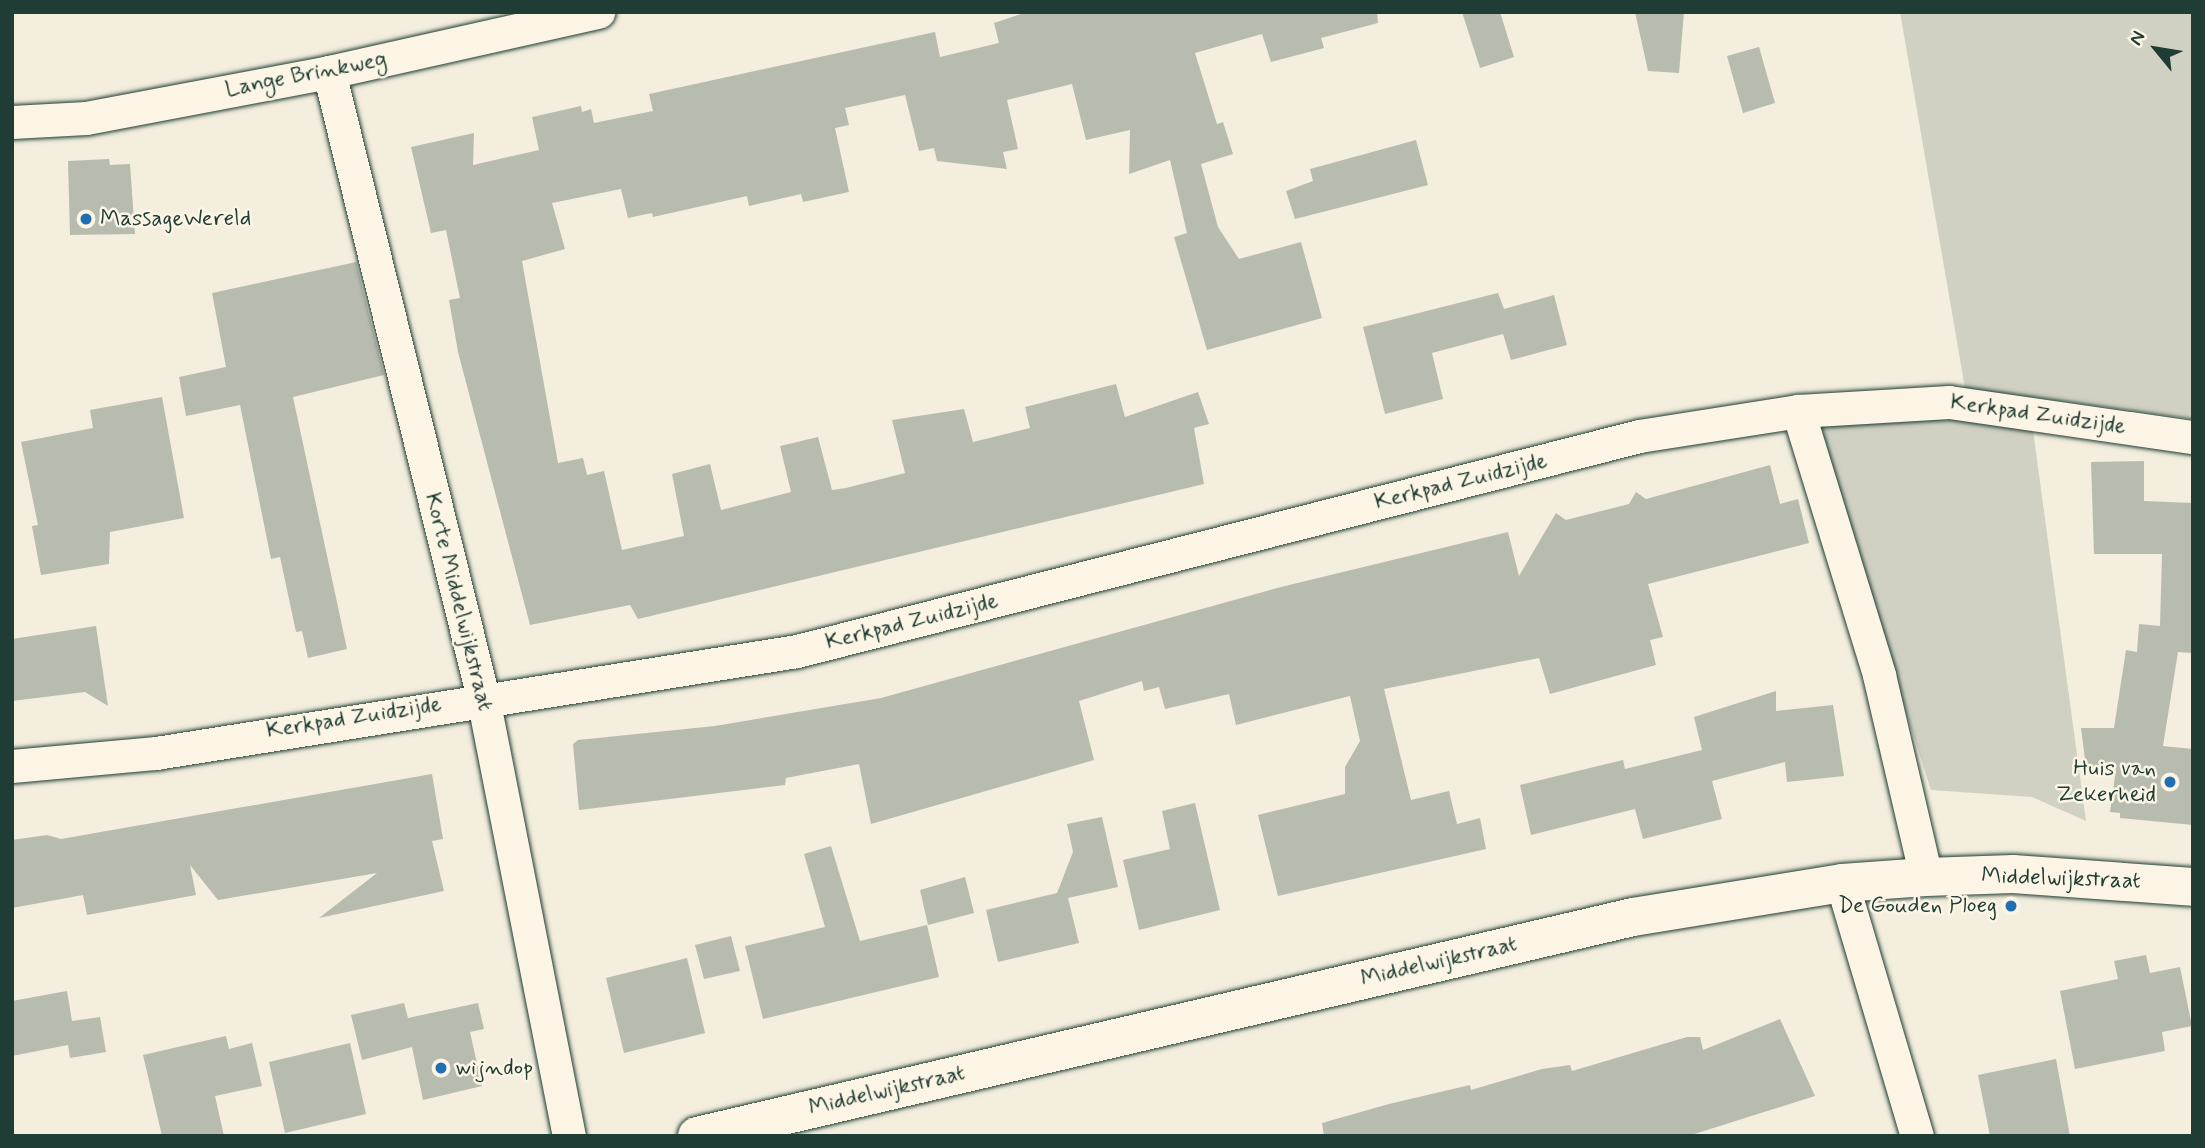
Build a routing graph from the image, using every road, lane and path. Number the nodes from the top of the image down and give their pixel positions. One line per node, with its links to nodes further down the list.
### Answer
1 (598, 12): 2 (street, Lange Brinkweg)
2 (329, 72): 3 (street, Lange Brinkweg); 6 (street, Korte Middelwijkstraat)
3 (12, 122)
4 (1798, 411): 5 (street, Kerkpad Zuidzijde); 6 (street, Kerkpad Zuidzijde); 8 (street)
5 (2193, 437)
6 (483, 698): 7 (street, Kerkpad Zuidzijde); 11 (street, Korte Middelwijkstraat)
7 (12, 766)
8 (1926, 877): 9 (main road, Middelwijkstraat); 10 (main road, Middelwijkstraat)
9 (1842, 883): 12 (main road, Middelwijkstraat); 13 (street)
10 (2193, 887)
11 (569, 1136)
12 (697, 1136)
13 (1917, 1136)

